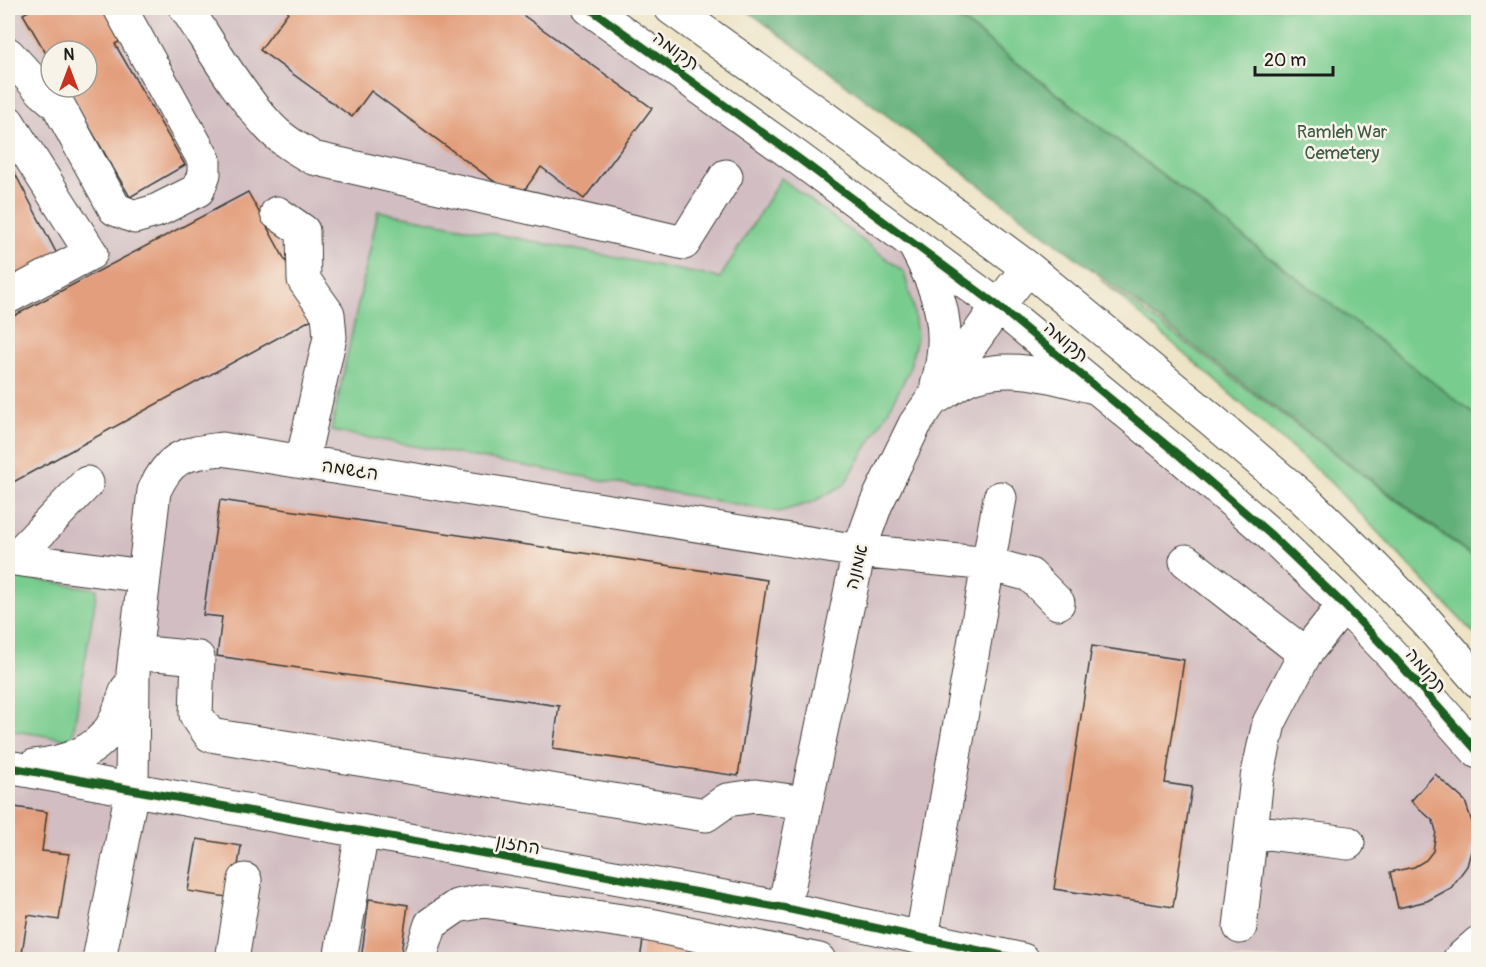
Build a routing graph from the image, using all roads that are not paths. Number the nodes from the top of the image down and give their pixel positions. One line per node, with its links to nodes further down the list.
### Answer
1 (120, 8): 5 (street)
2 (186, 8): 7 (street)
3 (589, 8): 9 (street, תקומה)
4 (671, 8): 10 (street, תקומה)
5 (8, 54)
6 (8, 122): 11 (street)
7 (726, 176)
8 (277, 213): 15 (street)
9 (912, 242): 12 (street, תקומה); 14 (street)
10 (1028, 268): 12 (street, אמונה); 26 (street, תקומה)
11 (8, 297)
12 (998, 306): 13 (street, תקומה); 14 (street, אמונה)
13 (1097, 388): 14 (street); 23 (street, תקומה)
14 (933, 399): 18 (street, אמונה)
15 (302, 462): 18 (street, הגשמה); 21 (street, הגשמה)
16 (87, 483): 21 (street)
17 (1000, 498): 20 (street)
18 (859, 551): 20 (street, הגשמה); 30 (street, אמונה)
19 (1186, 561): 24 (street)
20 (989, 564): 22 (street, הגשמה); 37 (street)
21 (144, 576): 25 (street, הגשמה)
22 (1058, 603)
23 (1344, 605): 24 (street); 27 (street, תקומה)
24 (1305, 654): 31 (street)
25 (134, 663): 28 (street); 29 (street, הגשמה); 30 (street)
26 (1479, 681)
27 (1479, 752)
28 (11, 768): 29 (street, החזון)
29 (132, 790): 32 (street, החזון); 39 (street, הגשמה)
30 (806, 802): 35 (street, אמונה)
31 (1251, 831): 33 (street); 36 (street)
32 (362, 832): 35 (street, החזון); 41 (street)
33 (1348, 843)
34 (245, 880): 40 (street)
35 (784, 908): 37 (street, החזון)
36 (1240, 927)
37 (922, 937): 44 (street, החזון)
38 (1479, 943): 45 (street)
39 (99, 960)
40 (231, 960)
41 (340, 960)
42 (419, 960): 43 (street)
43 (819, 960)
44 (1023, 960)
45 (1459, 960)

